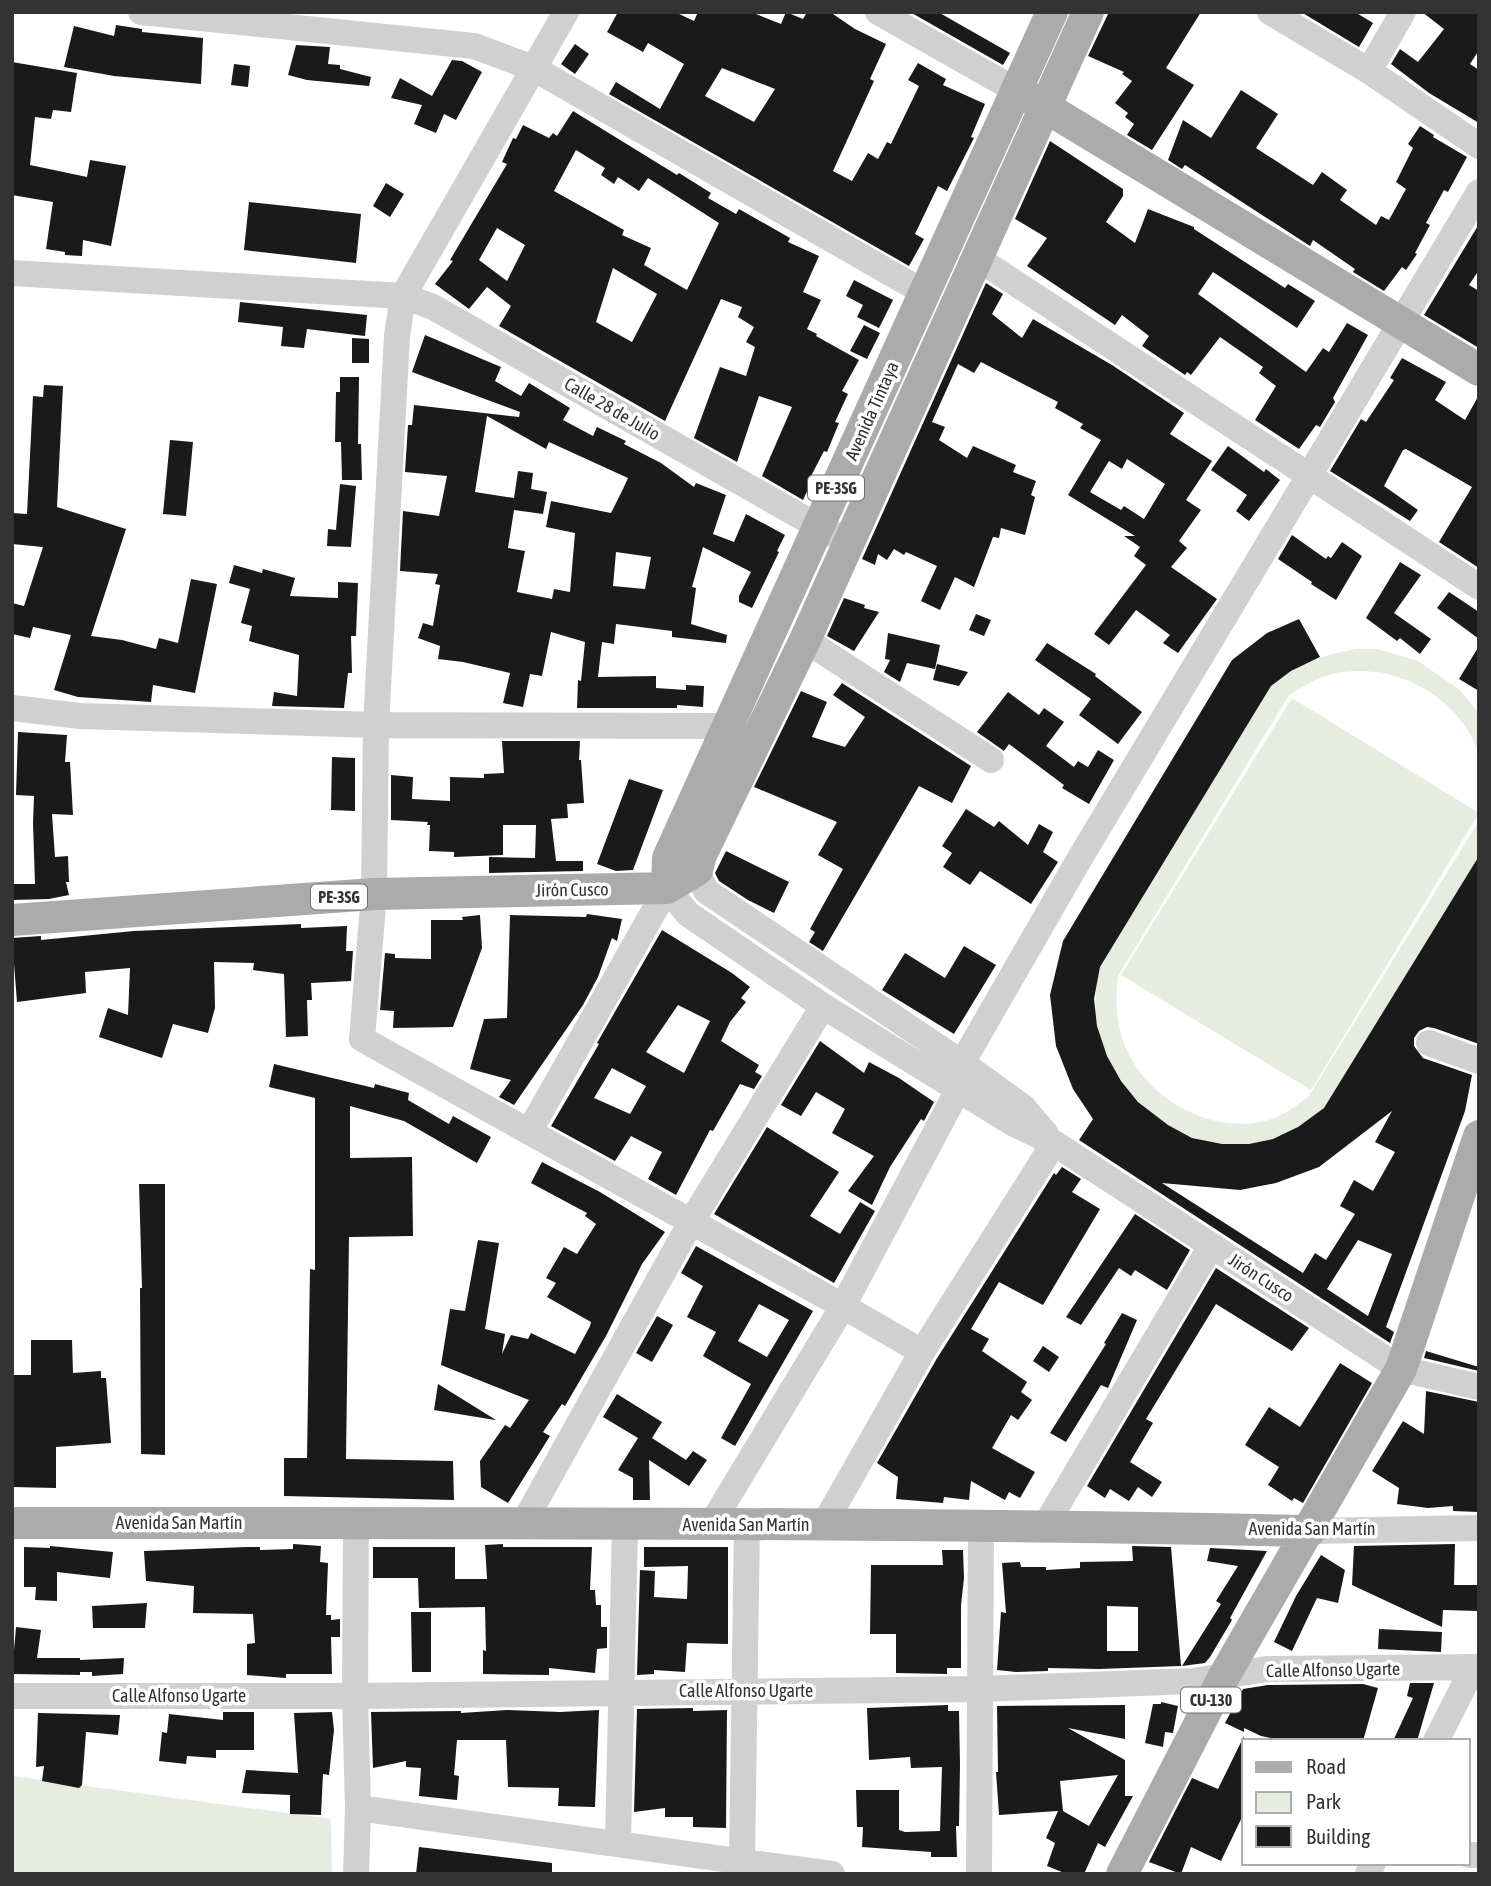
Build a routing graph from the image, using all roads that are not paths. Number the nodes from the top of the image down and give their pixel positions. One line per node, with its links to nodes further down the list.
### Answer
1 (141, 12): 8 (street)
2 (566, 12): 9 (street)
3 (878, 12): 11 (street)
4 (1052, 12): 11 (main road, Avenida Tintaya / PE-3SG)
5 (1088, 12): 12 (main road, Avenida Tintaya / PE-3SG)
6 (1270, 12): 10 (street)
7 (1403, 12): 10 (street)
8 (316, 21): 9 (street)
9 (533, 68): 17 (street); 18 (street)
10 (1369, 71): 13 (street)
11 (1017, 91): 12 (main road); 17 (main road, Avenida Tintaya / PE-3SG)
12 (1046, 107): 15 (main road, Avenida Tintaya / PE-3SG); 19 (main road)
13 (1479, 146)
14 (1479, 191): 19 (street)
15 (977, 258): 21 (street); 23 (main road, Avenida Tintaya / PE-3SG)
16 (12, 273): 18 (street, Calle 28 de Julio)
17 (925, 293): 22 (main road, Avenida Tintaya / PE-3SG)
18 (403, 296): 22 (street, Calle 28 de Julio); 27 (street)
19 (1400, 323): 20 (main road); 21 (street)
20 (1479, 370)
21 (1308, 476): 24 (street); 37 (street)
22 (819, 527): 23 (street, Calle 28 de Julio); 28 (main road, Avenida Tintaya / PE-3SG)
23 (849, 542): 25 (main road, Avenida Tintaya / PE-3SG)
24 (1479, 587)
25 (805, 640): 29 (street); 30 (main road, Avenida Tintaya / PE-3SG)
26 (12, 708): 27 (street)
27 (376, 725): 28 (street); 32 (street)
28 (727, 726): 31 (main road, Avenida Tintaya / PE-3SG)
29 (991, 760)
30 (697, 870): 31 (main road, PE-3SG); 37 (street, Jirón Cusco)
31 (667, 888): 32 (main road, Jirón Cusco / PE-3SG); 34 (street, Jirón Cusco); 39 (street)
32 (374, 894): 33 (main road, Jirón Cusco / PE-3SG); 39 (street)
33 (12, 920)
34 (823, 1006): 38 (street, Jirón Cusco); 42 (street)
35 (1429, 1042): 36 (street)
36 (1479, 1061)
37 (962, 1063): 41 (street, Jirón Cusco)
38 (958, 1090): 41 (street, Jirón Cusco); 44 (street)
39 (529, 1132): 42 (street)
40 (1479, 1136): 46 (main road)
41 (1054, 1143): 43 (street, Jirón Cusco); 45 (street)
42 (691, 1222): 44 (street); 52 (street)
43 (1211, 1246): 46 (street, Jirón Cusco); 55 (street)
44 (843, 1306): 45 (street); 50 (street)
45 (922, 1352): 54 (street)
46 (1401, 1369): 47 (street, Jirón Cusco); 58 (main road)
47 (1479, 1387)
48 (12, 1523): 49 (main road, Avenida San Martín)
49 (356, 1523): 52 (main road, Avenida San Martín); 65 (street)
50 (712, 1523): 51 (main road, Avenida San Martín); 53 (main road, Avenida San Martín)
51 (747, 1523): 54 (main road, Avenida San Martín); 63 (street)
52 (523, 1524): 53 (main road, Avenida San Martín)
53 (625, 1525): 62 (street)
54 (823, 1526): 56 (main road, Avenida San Martín)
55 (1045, 1526): 56 (main road, Avenida San Martín); 58 (main road, Avenida San Martín)
56 (981, 1527): 61 (street)
57 (1479, 1528): 58 (street, Avenida San Martín)
58 (1310, 1531): 60 (main road, CU-130)
59 (1476, 1667): 60 (street, Calle Alfonso Ugarte); 66 (street)
60 (1223, 1678): 61 (street, Calle Alfonso Ugarte); 73 (main road, CU-130)
61 (981, 1689): 63 (street, Calle Alfonso Ugarte); 72 (street)
62 (622, 1692): 63 (street, Calle Alfonso Ugarte); 65 (street, Calle Alfonso Ugarte); 68 (street)
63 (744, 1692): 69 (street)
64 (12, 1696): 65 (street, Calle Alfonso Ugarte)
65 (355, 1696): 67 (street)
66 (1437, 1739)
67 (358, 1808): 68 (street); 70 (street)
68 (618, 1842): 69 (street)
69 (743, 1861): 71 (street)
70 (356, 1874)
71 (832, 1874)
72 (979, 1874)
73 (1122, 1874)

